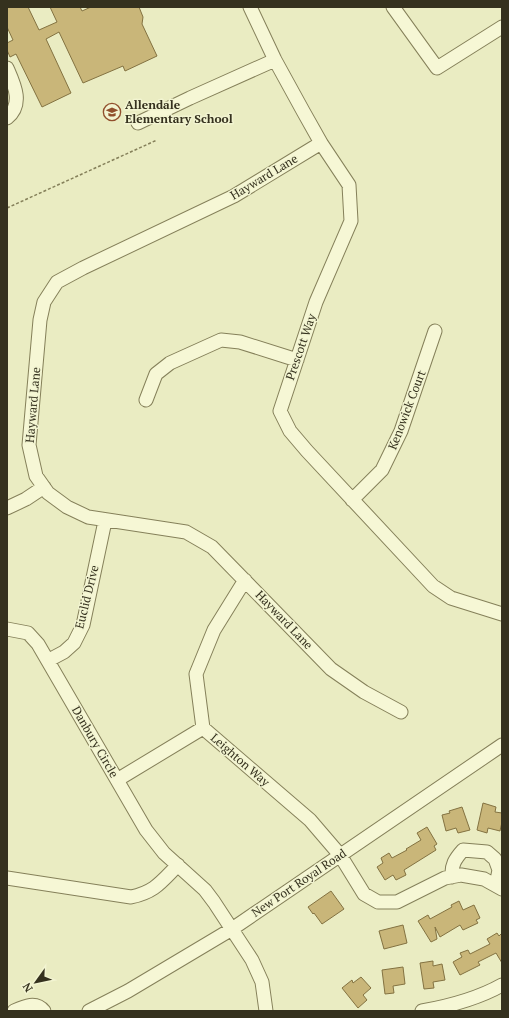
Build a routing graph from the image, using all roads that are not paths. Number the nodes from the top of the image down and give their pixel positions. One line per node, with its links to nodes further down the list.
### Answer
1 (250, 7): 4 (street, Prescott Way)
2 (393, 7): 3 (street)
3 (502, 27)
4 (274, 60): 7 (street); 8 (street, Prescott Way)
5 (7, 68): 6 (street)
6 (7, 118)
7 (138, 123)
8 (321, 143): 10 (street, Prescott Way); 12 (street, Hayward Lane)
9 (435, 332): 13 (street, Kenowick Court)
10 (297, 360): 11 (street); 13 (street, Prescott Way)
11 (146, 400)
12 (44, 487): 14 (street); 15 (street, Hayward Lane)
13 (352, 500): 17 (street, Prescott Way)
14 (7, 508)
15 (105, 520): 16 (street, Hayward Lane); 19 (street, Euclid Drive)
16 (245, 580): 20 (street, Hayward Lane); 21 (street, Leighton Way)
17 (502, 614)
18 (7, 629): 19 (street, Danbury Circle)
19 (49, 660): 23 (street, Danbury Circle)
20 (401, 712)
21 (203, 728): 23 (street); 24 (street, Leighton Way)
22 (502, 745): 24 (street, New Port Royal Road)
23 (117, 780): 25 (street, Danbury Circle)
24 (340, 855): 26 (street, Leighton Way); 29 (street, New Port Royal Road)
25 (178, 865): 27 (street); 29 (street, Danbury Circle)
26 (452, 877): 28 (street, Leighton Way); 28 (street)
27 (7, 878)
28 (499, 887)
29 (232, 929): 33 (street, New Port Royal Road); 34 (street, Danbury Circle)
30 (502, 986): 35 (street)
31 (14, 1011): 32 (street)
32 (44, 1011)
33 (88, 1011)
34 (266, 1011)
35 (422, 1011)

